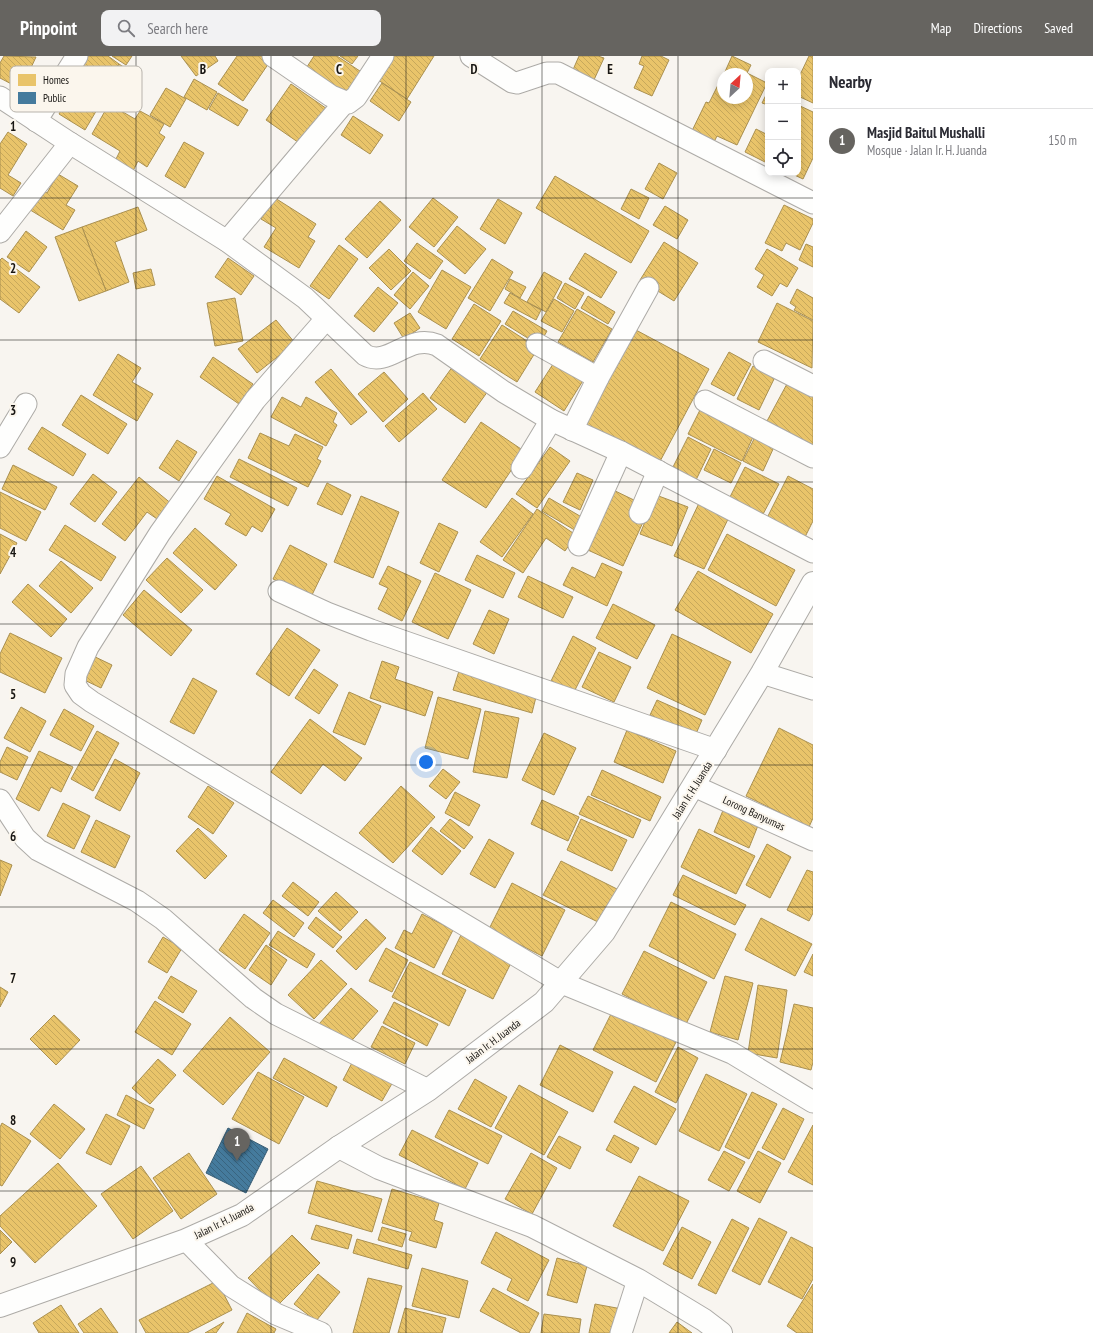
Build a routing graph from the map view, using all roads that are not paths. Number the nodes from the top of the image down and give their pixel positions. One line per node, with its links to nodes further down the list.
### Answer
1 (77, 56): 5 (street)
2 (273, 56): 7 (street)
3 (383, 56): 7 (street)
4 (471, 56): 13 (street)
5 (71, 66)
6 (0, 97): 8 (street)
7 (344, 103): 15 (street)
8 (10, 104)
9 (22, 112): 11 (street)
10 (42, 112): 11 (street)
11 (36, 121): 12 (street)
12 (70, 143): 14 (street); 15 (street)
13 (813, 203)
14 (0, 232)
15 (228, 241): 17 (street)
16 (648, 288): 20 (street)
17 (326, 319): 24 (street); 42 (street)
18 (537, 344): 20 (street)
19 (764, 361): 21 (street)
20 (598, 378): 25 (street)
21 (813, 386)
22 (705, 401): 28 (street)
23 (26, 404): 26 (street)
24 (551, 420): 25 (street); 29 (street)
25 (572, 430): 27 (street)
26 (0, 446)
27 (621, 452): 30 (street); 32 (street)
28 (813, 457)
29 (522, 468)
30 (658, 471): 31 (street); 33 (street)
31 (640, 513)
32 (579, 545)
33 (813, 552)
34 (813, 583): 36 (main road, Jalan Ir. H. Juanda)
35 (279, 591): 38 (street)
36 (762, 673): 37 (street); 38 (main road, Jalan Ir. H. Juanda)
37 (813, 689)
38 (716, 750): 39 (main road, Jalan Ir. H. Juanda)
39 (694, 786): 41 (street, Lorong Banyumas); 42 (main road, Jalan Ir. H. Juanda)
40 (0, 800): 43 (street)
41 (813, 840)
42 (562, 983): 43 (main road, Jalan Ir. H. Juanda); 44 (street)
43 (428, 1090): 45 (main road, Jalan Ir. H. Juanda)
44 (813, 1102)
45 (339, 1147): 46 (main road, Jalan Ir. H. Juanda); 47 (main road)
46 (186, 1240): 48 (main road, Jalan Ir. H. Juanda); 49 (street)
47 (638, 1280): 50 (street); 51 (main road)
48 (0, 1306)
49 (321, 1333)
50 (621, 1333)
51 (721, 1333)

